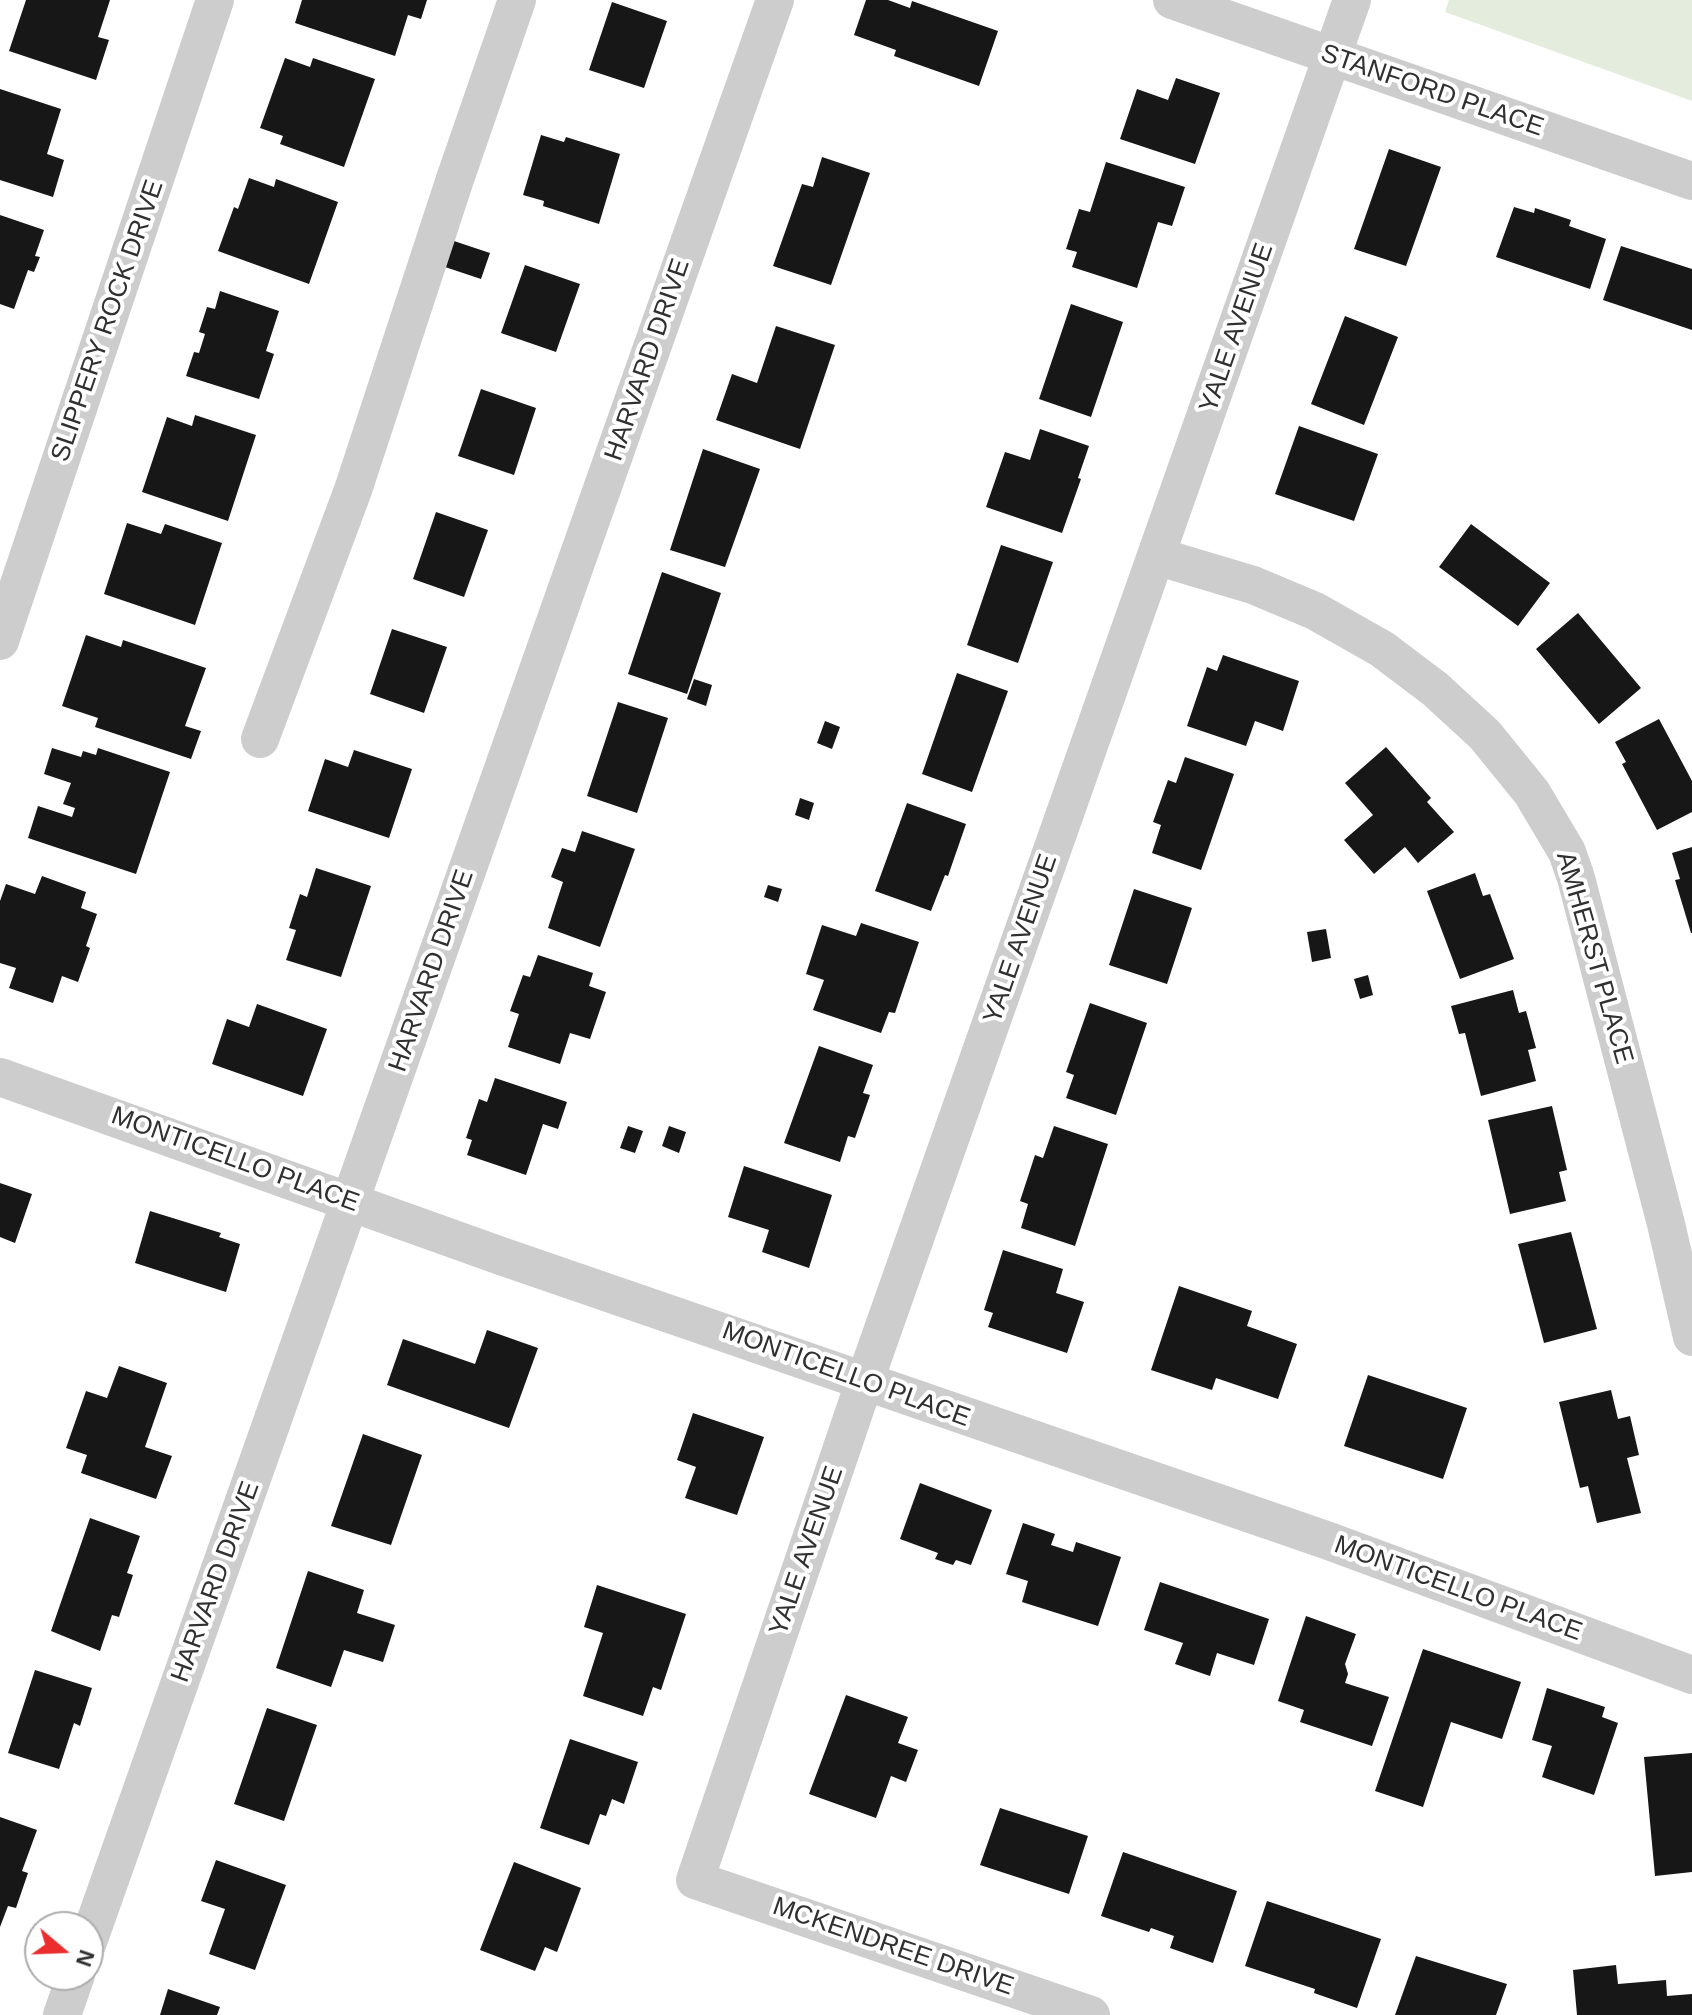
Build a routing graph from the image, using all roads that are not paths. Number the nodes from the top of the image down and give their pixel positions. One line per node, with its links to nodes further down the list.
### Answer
1 (215, 0): 9 (street, SLIPPERY ROCK DRIVE)
2 (517, 0): 10 (street)
3 (775, 0): 12 (street, HARVARD DRIVE)
4 (1172, 0): 6 (street, STANFORD PLACE)
5 (1352, 0): 6 (street, YALE AVENUE)
6 (1332, 57): 7 (street, STANFORD PLACE); 8 (street, YALE AVENUE)
7 (1692, 181)
8 (1156, 556): 13 (street, AMHERST PLACE); 14 (street, YALE AVENUE)
9 (0, 641)
10 (260, 739)
11 (0, 1077): 12 (street, MONTICELLO PLACE)
12 (351, 1202): 14 (street, MONTICELLO PLACE); 17 (street, HARVARD DRIVE)
13 (1692, 1337)
14 (864, 1383): 15 (street, MONTICELLO PLACE); 16 (street, YALE AVENUE)
15 (1692, 1675)
16 (695, 1880): 20 (street, MCKENDREE DRIVE)
17 (99, 1911)
18 (70, 1991): 19 (street)
19 (62, 2015)
20 (1091, 2015)

